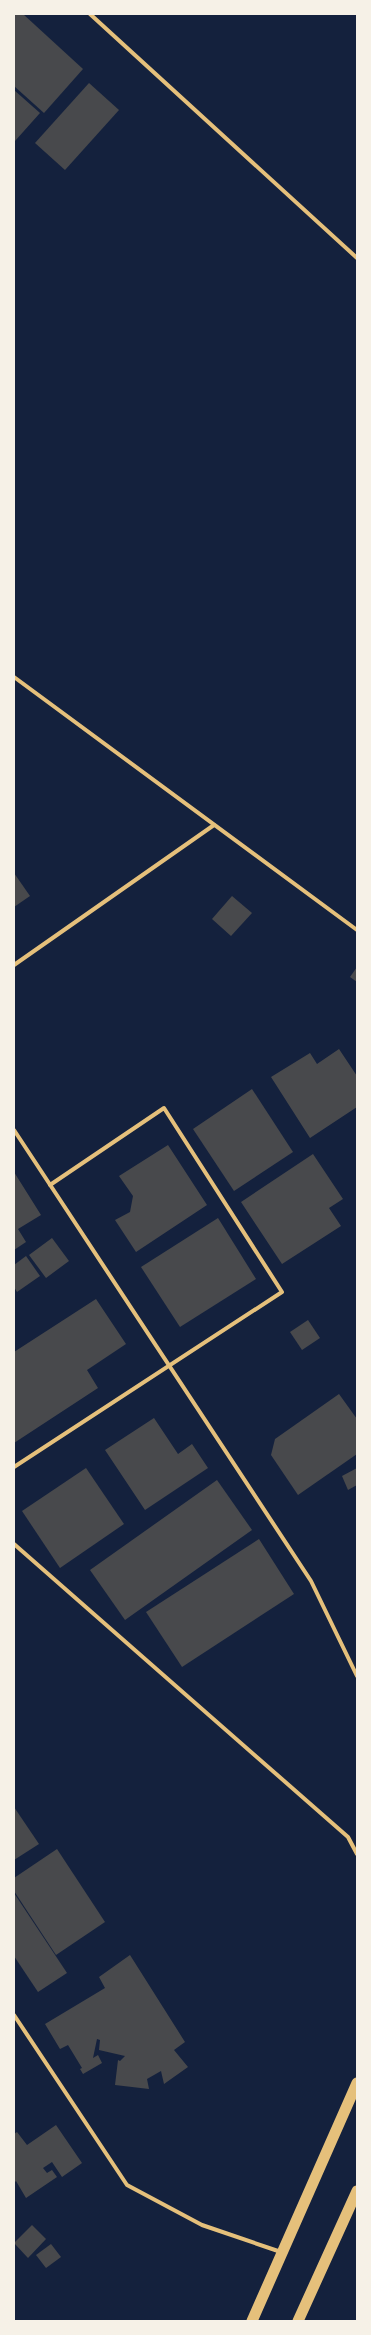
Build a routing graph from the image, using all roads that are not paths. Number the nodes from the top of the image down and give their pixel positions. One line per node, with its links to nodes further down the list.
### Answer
1 (90, 14): 2 (street)
2 (357, 258)
3 (14, 677): 4 (street)
4 (214, 825): 5 (street); 6 (street)
5 (357, 930)
6 (14, 965)
7 (14, 1130): 8 (street)
8 (50, 1185): 9 (street); 9 (street)
9 (168, 1365): 10 (street); 12 (street)
10 (14, 1467)
11 (14, 1544): 13 (street)
12 (357, 1676)
13 (357, 1854)
14 (14, 2015): 17 (street)
15 (357, 2083): 17 (highway)
16 (357, 2191): 19 (highway)
17 (283, 2253): 18 (highway)
18 (252, 2321)
19 (298, 2321)

